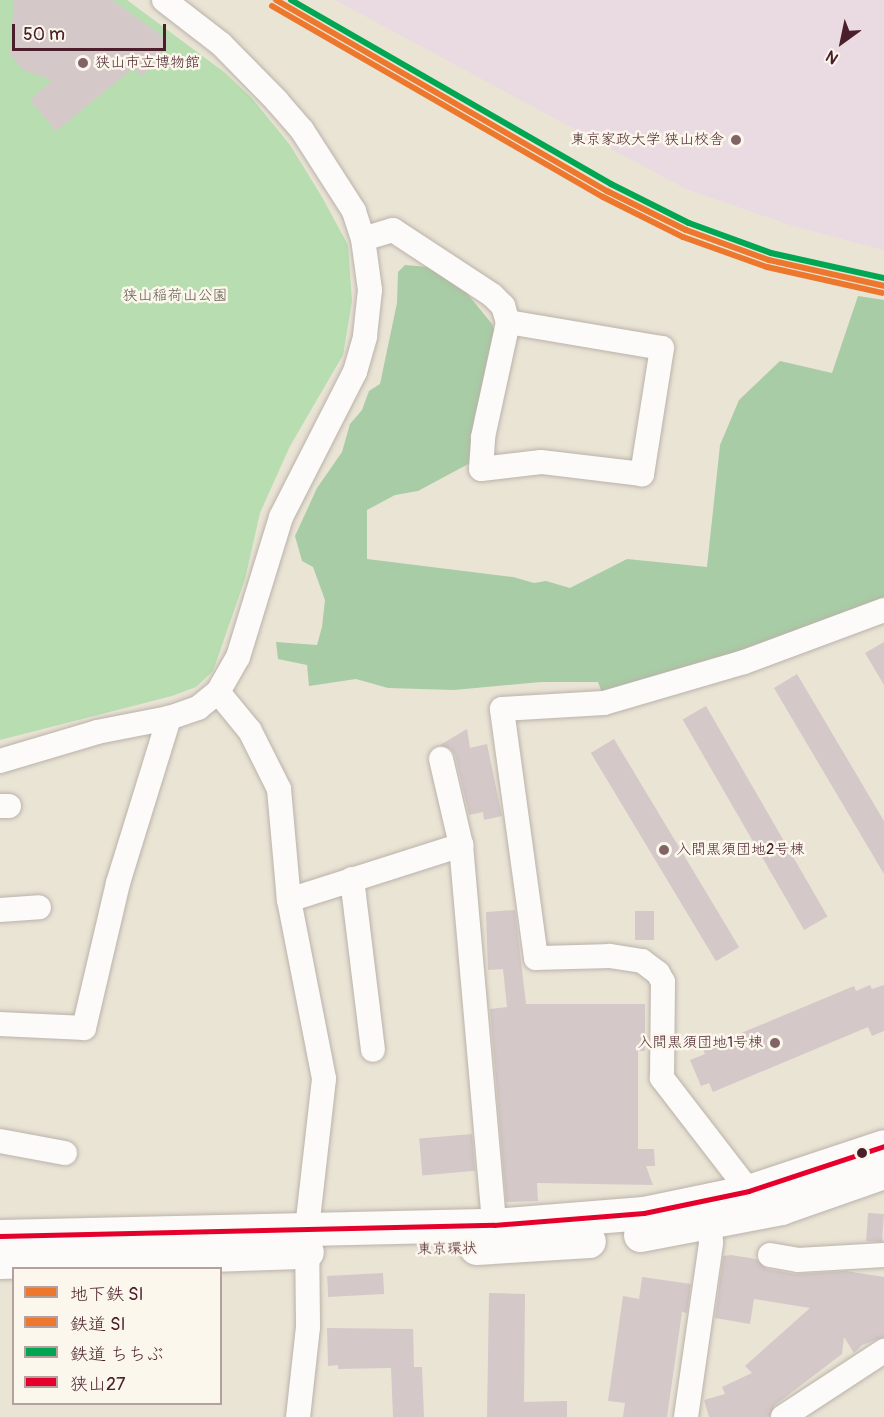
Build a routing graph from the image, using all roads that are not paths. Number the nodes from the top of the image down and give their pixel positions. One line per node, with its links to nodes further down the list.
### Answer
1 (164, 0): 2 (street)
2 (363, 239): 3 (street); 5 (street)
3 (508, 322): 3 (street)
4 (884, 609): 20 (street)
5 (218, 692): 6 (street); 11 (street)
6 (169, 718): 8 (street); 14 (street)
7 (441, 759): 9 (street)
8 (0, 761)
9 (461, 845): 10 (street); 21 (street)
10 (352, 879): 11 (street); 15 (street)
11 (288, 900): 24 (street)
12 (39, 907): 13 (street)
13 (0, 910)
14 (0, 1024)
15 (373, 1050)
16 (0, 1141): 18 (street)
17 (884, 1146): 20 (highway, 東京環状)
18 (64, 1154)
19 (884, 1172): 22 (highway, 東京環状)
20 (749, 1191): 21 (highway, 東京環状)
21 (494, 1225): 24 (highway, 東京環状)
22 (710, 1225): 24 (highway, 東京環状); 30 (street)
23 (0, 1236): 24 (highway, 東京環状)
24 (307, 1241): 27 (highway, 東京環状); 29 (street)
25 (770, 1255): 26 (street)
26 (884, 1255)
27 (0, 1262)
28 (884, 1351): 31 (street)
29 (298, 1417)
30 (687, 1417)
31 (783, 1417)

